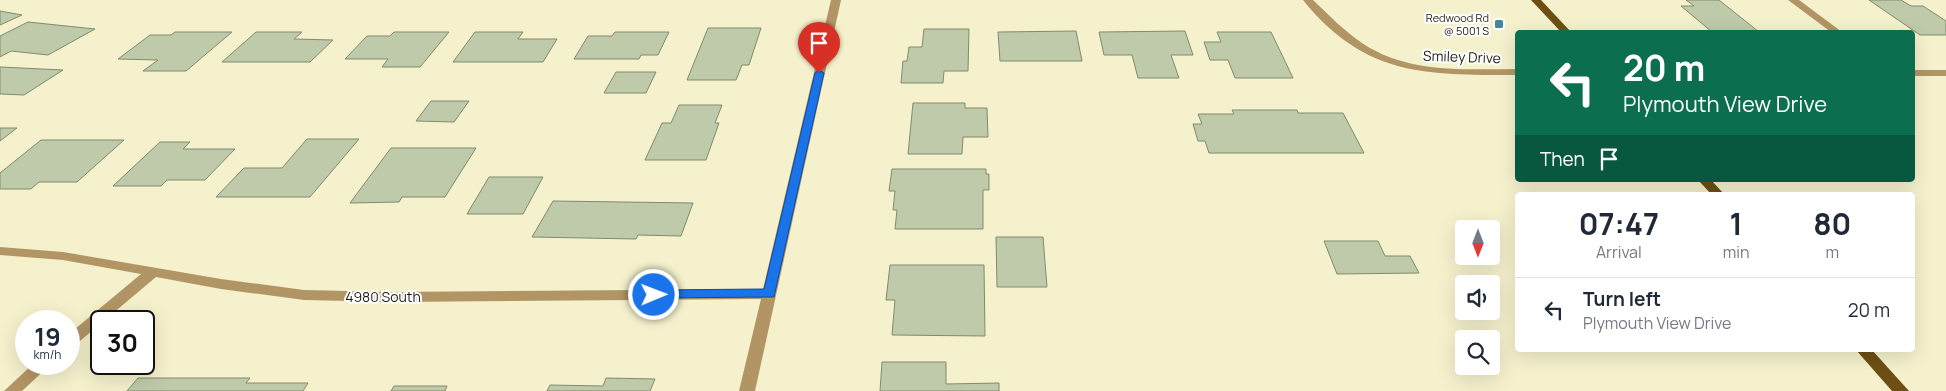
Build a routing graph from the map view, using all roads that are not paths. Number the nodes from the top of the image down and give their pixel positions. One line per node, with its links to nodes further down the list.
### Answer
1 (836, 0): 14 (street)
2 (1308, 0): 7 (street, Smiley Drive)
3 (1536, 0): 5 (main road)
4 (1793, 0): 6 (street)
5 (1564, 30)
6 (1834, 30)
7 (1515, 72)
8 (1915, 73): 9 (street)
9 (1946, 73)
10 (1706, 182): 11 (main road)
11 (1716, 192)
12 (0, 251): 13 (street, 4980 South)
13 (153, 272): 14 (street, 4980 South); 15 (street)
14 (769, 294): 19 (street)
15 (80, 333)
16 (1865, 352): 20 (main road)
17 (30, 375): 18 (street)
18 (12, 391)
19 (747, 391)
20 (1901, 391)

